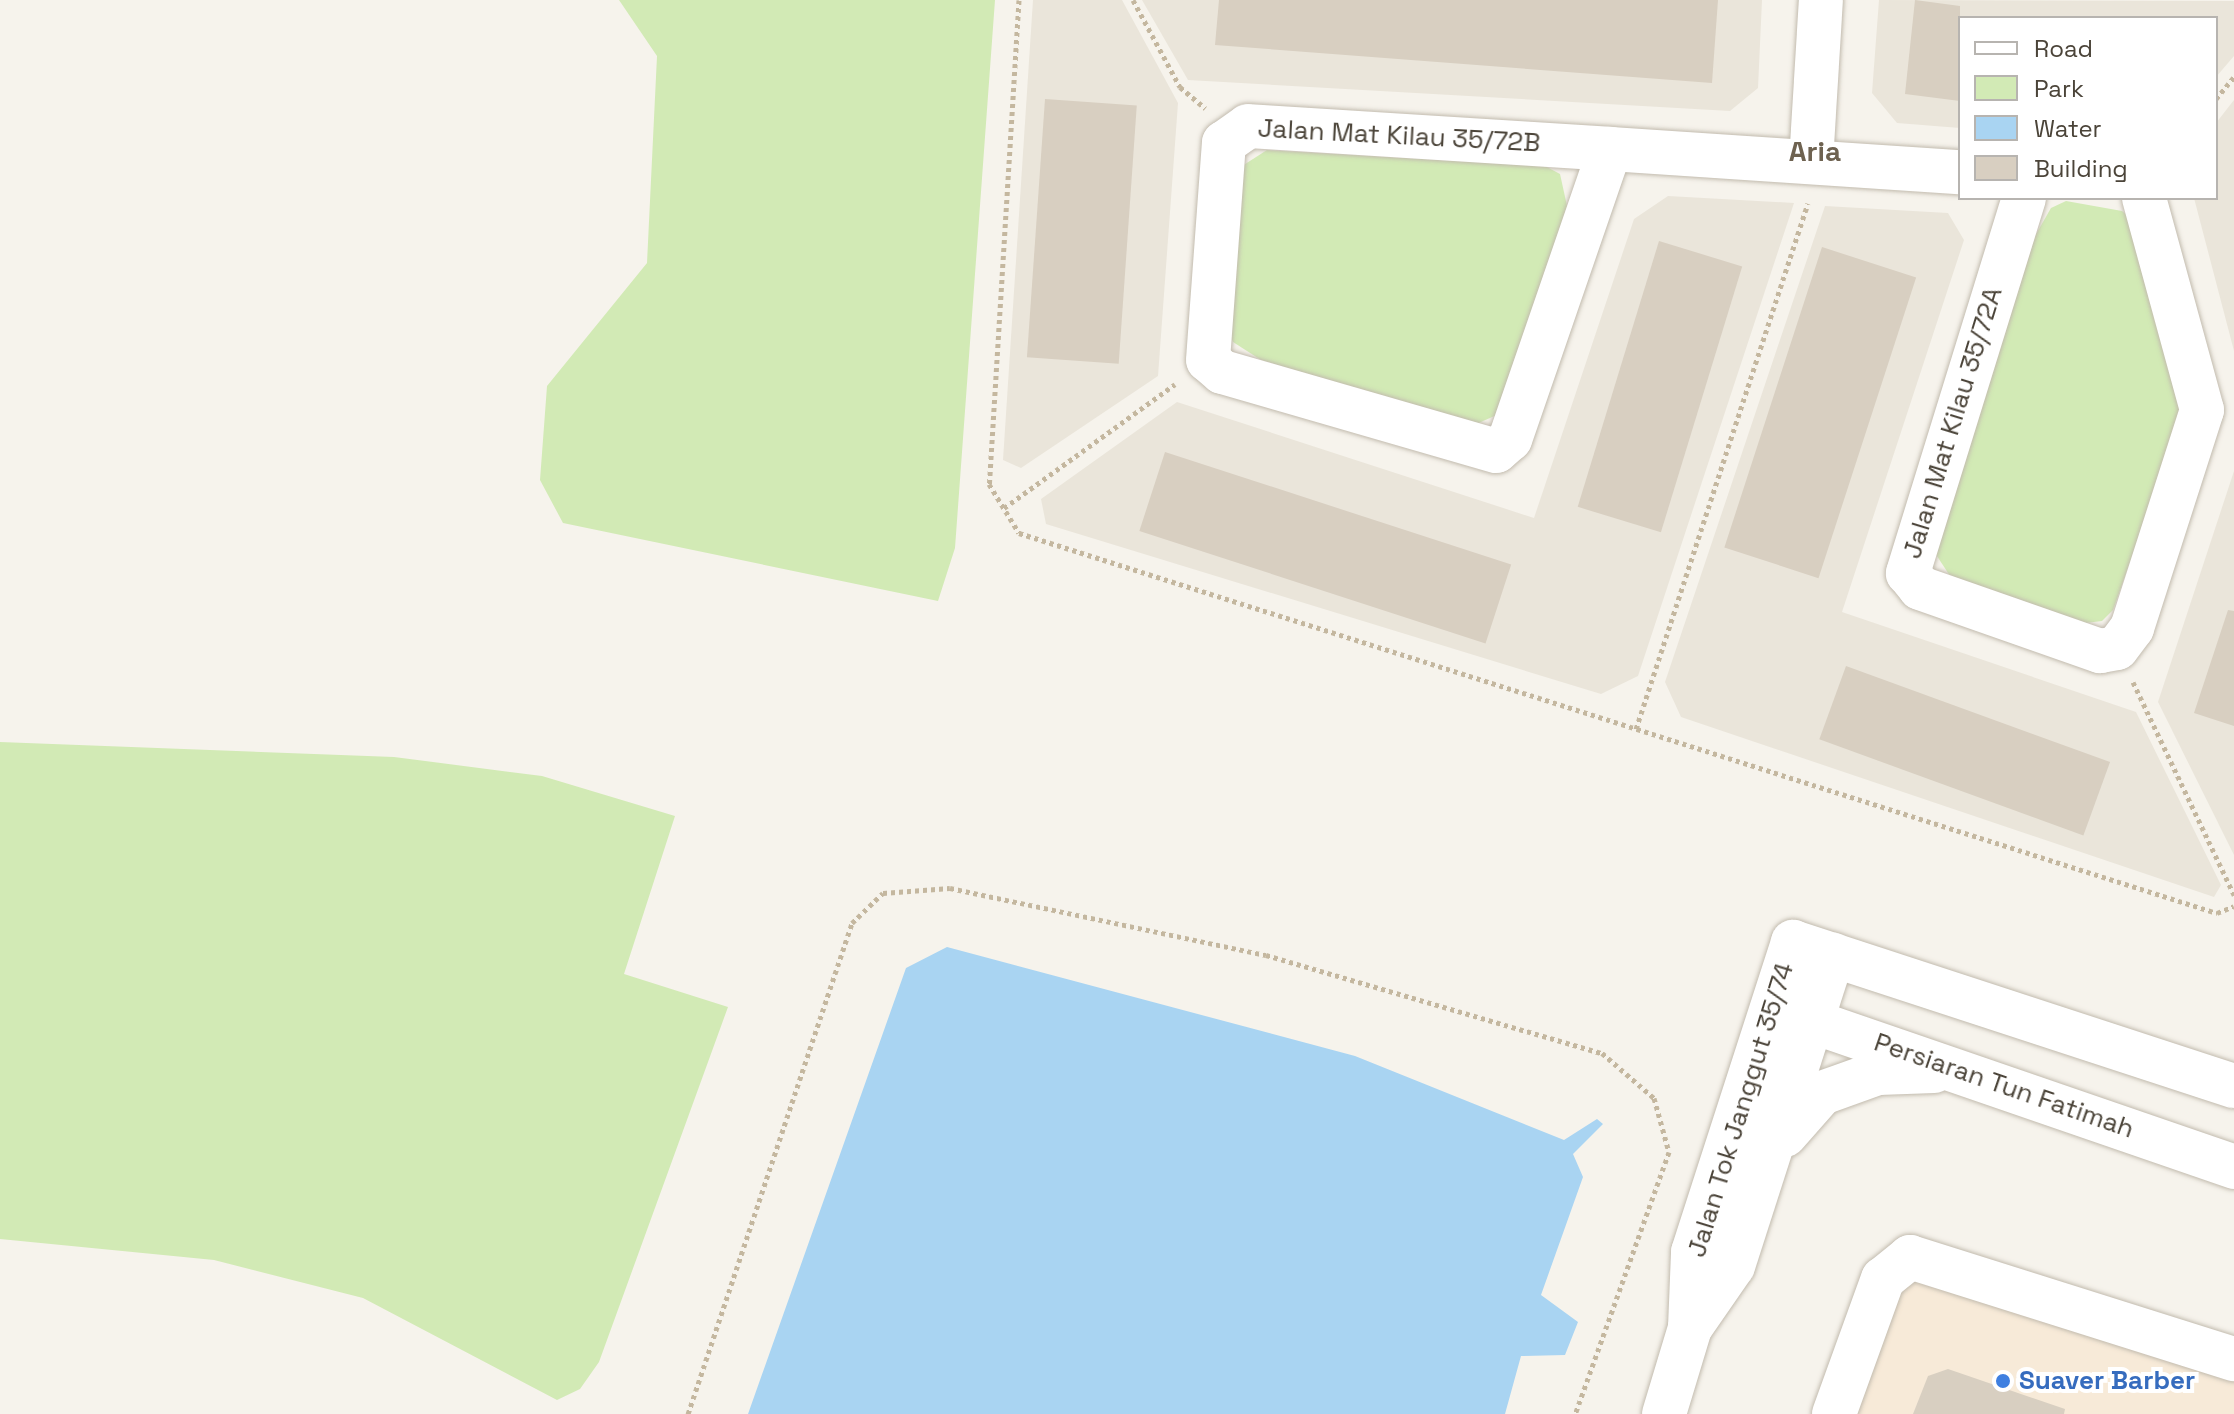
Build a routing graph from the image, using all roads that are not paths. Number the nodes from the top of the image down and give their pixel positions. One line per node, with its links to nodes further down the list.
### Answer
1 (1821, 0): 3 (street)
2 (1610, 149): 2 (street, Jalan Mat Kilau 35/72B); 3 (street, Jalan Mat Kilau 35/72B)
3 (1811, 162): 4 (street)
4 (1958, 172)
5 (2023, 200): 6 (street, Jalan Mat Kilau 35/72A)
6 (2145, 200)
7 (1813, 948): 8 (street, Jalan Tok Janggut 35/74); 9 (street, Jalan Tok Janggut 35/74); 11 (street)
8 (1773, 1008): 9 (street, Persiaran Tun Fatimah); 14 (street, Jalan Tok Janggut 35/74)
9 (1814, 1021): 10 (street, Persiaran Tun Fatimah); 12 (street, Jalan Tok Janggut 35/74)
10 (1964, 1070): 12 (street); 13 (street, Persiaran Tun Fatimah)
11 (2230, 1082)
12 (1777, 1145): 14 (street, Jalan Tok Janggut 35/74)
13 (2234, 1167)
14 (1690, 1328): 16 (street, Jalan Tok Janggut 35/74)
15 (2234, 1359): 17 (street)
16 (1664, 1414)
17 (1834, 1414)

